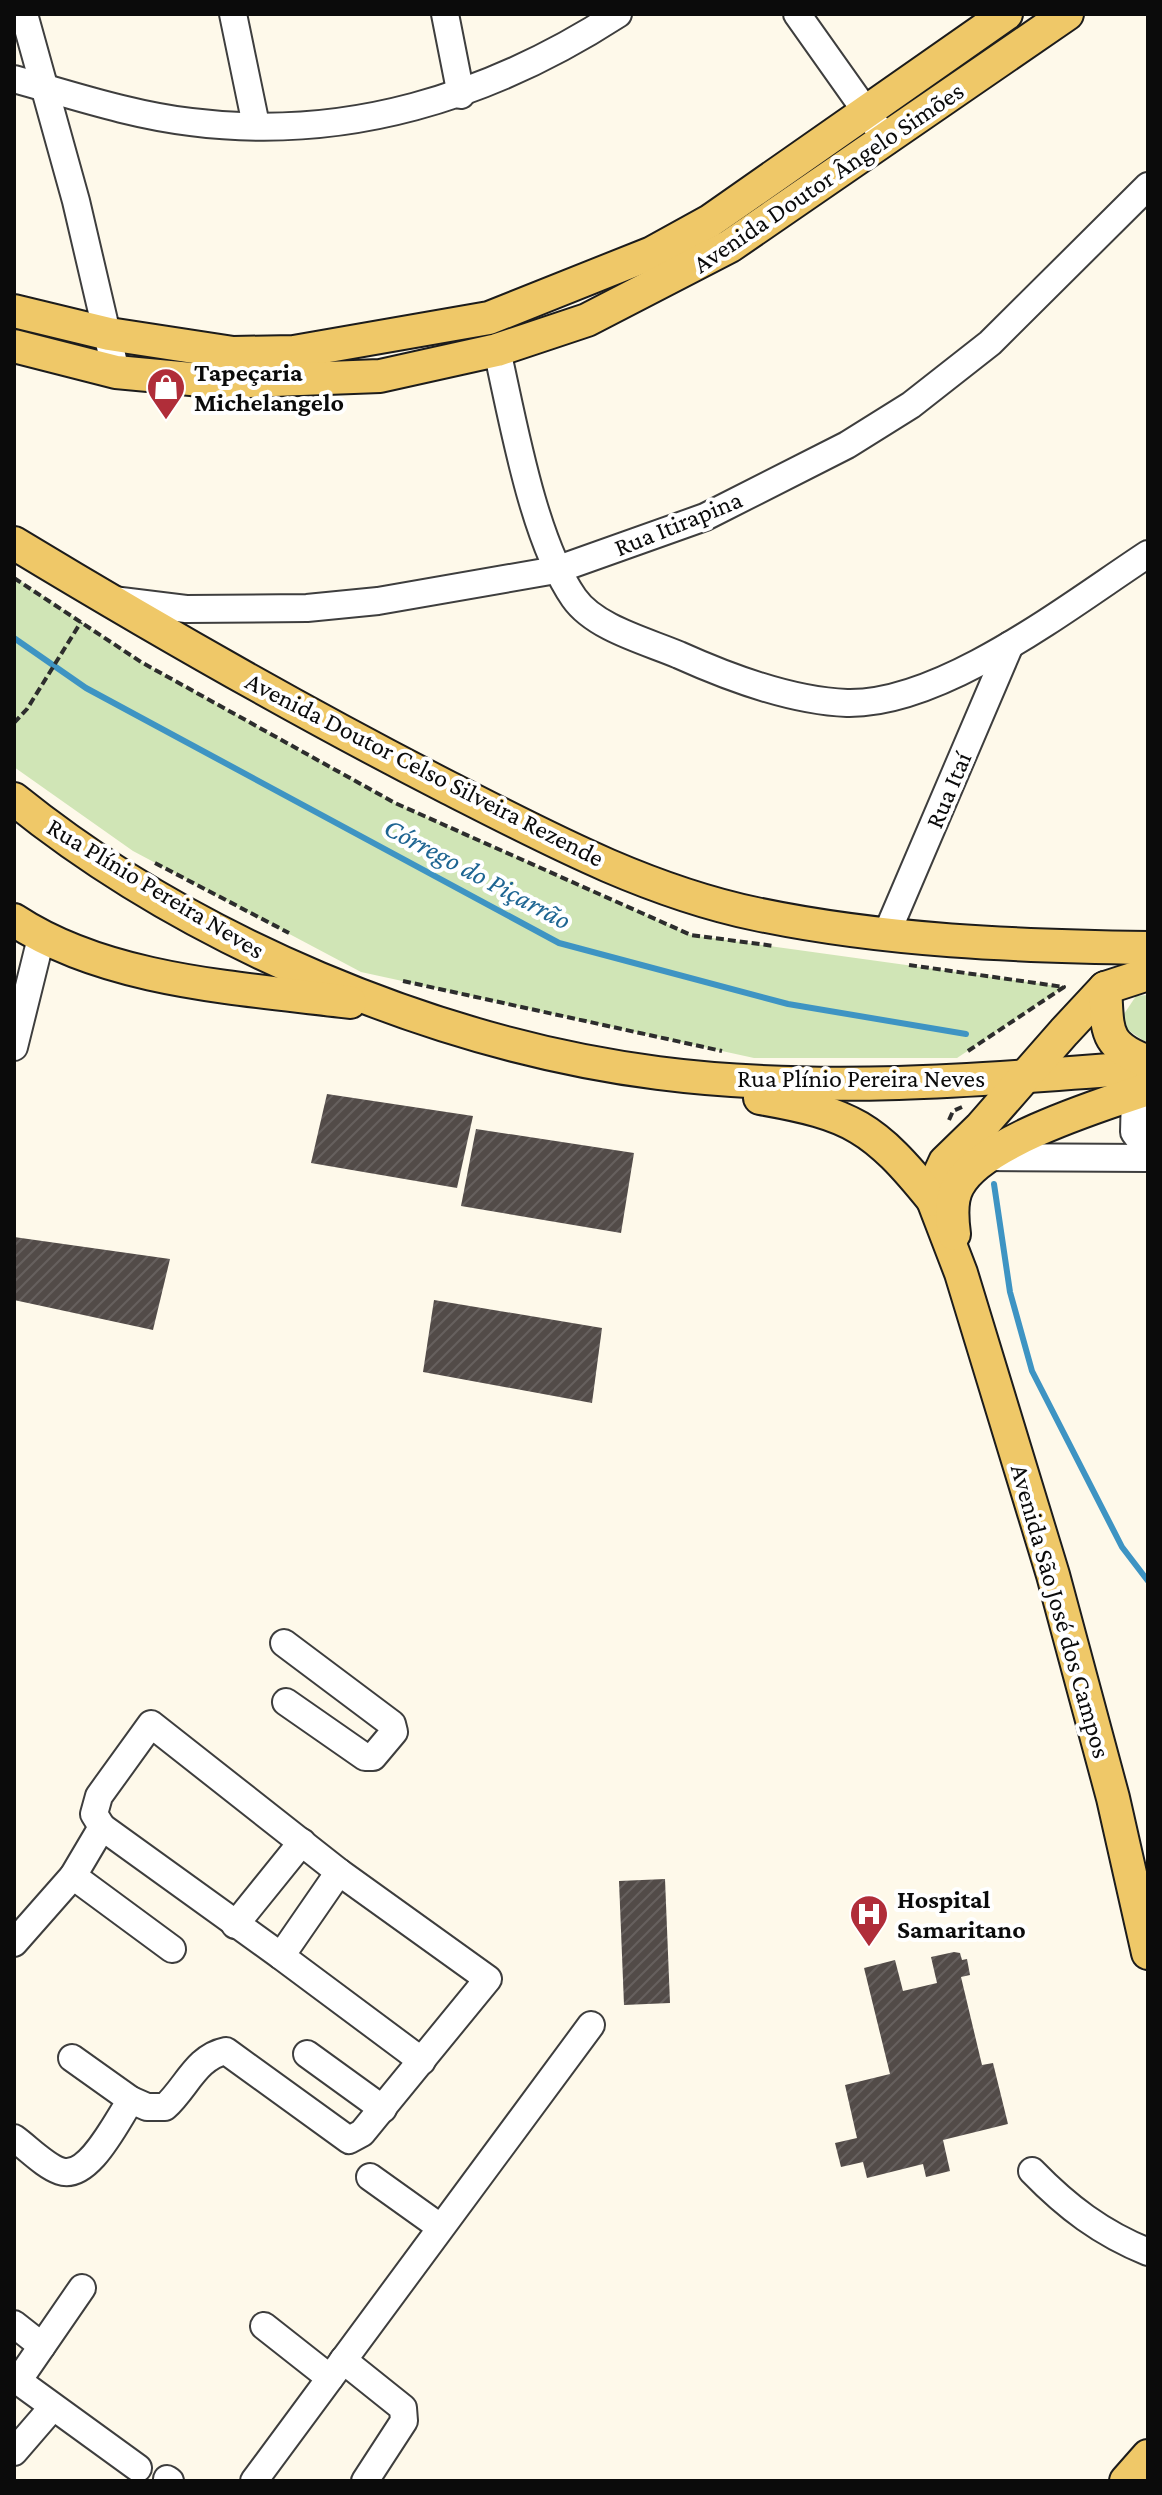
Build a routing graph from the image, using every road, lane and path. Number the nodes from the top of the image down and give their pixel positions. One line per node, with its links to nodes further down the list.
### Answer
1 (24, 14): 9 (street)
2 (233, 14): 12 (street)
3 (445, 14): 10 (street)
4 (618, 14): 10 (street)
5 (797, 14): 11 (street)
6 (1006, 14): 11 (main road, Avenida Doutor Ângelo Simões)
7 (1067, 14): 13 (main road, Avenida Doutor Ângelo Simões)
8 (14, 79): 9 (street)
9 (43, 87): 12 (street); 16 (street)
10 (461, 95): 12 (street)
11 (868, 113): 13 (street); 16 (main road, Avenida Doutor Ângelo Simões)
12 (256, 125)
13 (887, 141): 18 (main road, Avenida Doutor Ângelo Simões)
14 (1148, 186): 22 (street, Rua Itirapina)
15 (14, 311): 16 (main road, Avenida Doutor Ângelo Simões)
16 (109, 334): 19 (street)
17 (14, 346): 19 (main road, Avenida Doutor Ângelo Simões)
18 (497, 350): 19 (main road, Avenida Doutor Ângelo Simões); 22 (street)
19 (116, 372)
20 (14, 543): 24 (main road, Avenida Doutor Celso Silveira Rezende)
21 (1148, 554): 26 (street)
22 (556, 570): 24 (street, Rua Itirapina); 26 (street)
23 (14, 578): 25 (path)
24 (106, 598): 31 (main road, Avenida Doutor Celso Silveira Rezende)
25 (81, 622): 27 (path); 34 (path)
26 (1010, 645): 31 (street, Rua Itaí)
27 (14, 723)
28 (14, 799): 39 (main road, Rua Plínio Pereira Neves)
29 (146, 858): 32 (path)
30 (14, 920): 33 (main road)
31 (886, 935): 35 (main road, Avenida Doutor Celso Silveira Rezende)
32 (294, 936)
33 (41, 938): 39 (main road); 40 (street)
34 (784, 948)
35 (1148, 948)
36 (909, 965): 42 (path)
37 (1148, 974): 38 (main road)
38 (1105, 988): 44 (main road, Avenida São José dos Campos); 45 (main road)
39 (388, 992): 41 (path); 43 (main road, Rua Plínio Pereira Neves)
40 (14, 1047)
41 (724, 1052)
42 (966, 1068): 43 (main road, Rua Plínio Pereira Neves); 44 (main road, Rua Plínio Pereira Neves); 46 (path)
43 (660, 1074): 49 (main road)
44 (1024, 1077): 45 (main road, Rua Plínio Pereira Neves); 46 (main road, Avenida São José dos Campos)
45 (1145, 1078): 46 (main road, Avenida São José dos Campos); 47 (street)
46 (972, 1151): 48 (street); 49 (main road, Avenida São José dos Campos); 50 (main road, Avenida São José dos Campos)
47 (1148, 1151)
48 (1148, 1158)
49 (933, 1200): 50 (main road, Avenida São José dos Campos)
50 (961, 1273): 60 (main road, Avenida São José dos Campos)
51 (284, 1643): 52 (street)
52 (286, 1702)
53 (102, 1827): 54 (street); 56 (street); 57 (street)
54 (302, 1842): 55 (street); 57 (street)
55 (339, 1872): 61 (street); 65 (street)
56 (73, 1876): 58 (street); 59 (street)
57 (235, 1925): 61 (street)
58 (14, 1943)
59 (172, 1949)
60 (1148, 1953)
61 (281, 1956): 65 (street)
62 (591, 2025): 71 (street)
63 (307, 2054): 67 (street)
64 (72, 2058): 66 (street)
65 (422, 2061): 67 (street)
66 (131, 2100): 67 (street); 68 (street)
67 (383, 2109)
68 (14, 2138)
69 (1032, 2171): 72 (street)
70 (370, 2177): 71 (street)
71 (440, 2227): 77 (street)
72 (1148, 2252)
73 (82, 2288): 76 (street)
74 (14, 2324): 76 (street)
75 (264, 2326): 77 (street)
76 (42, 2346): 78 (street)
77 (336, 2369): 83 (street); 84 (street)
78 (16, 2379): 79 (street)
79 (52, 2408): 80 (street); 82 (street)
80 (14, 2452)
81 (1148, 2456): 85 (main road)
82 (138, 2468)
83 (254, 2481)
84 (365, 2481)
85 (1126, 2481)

